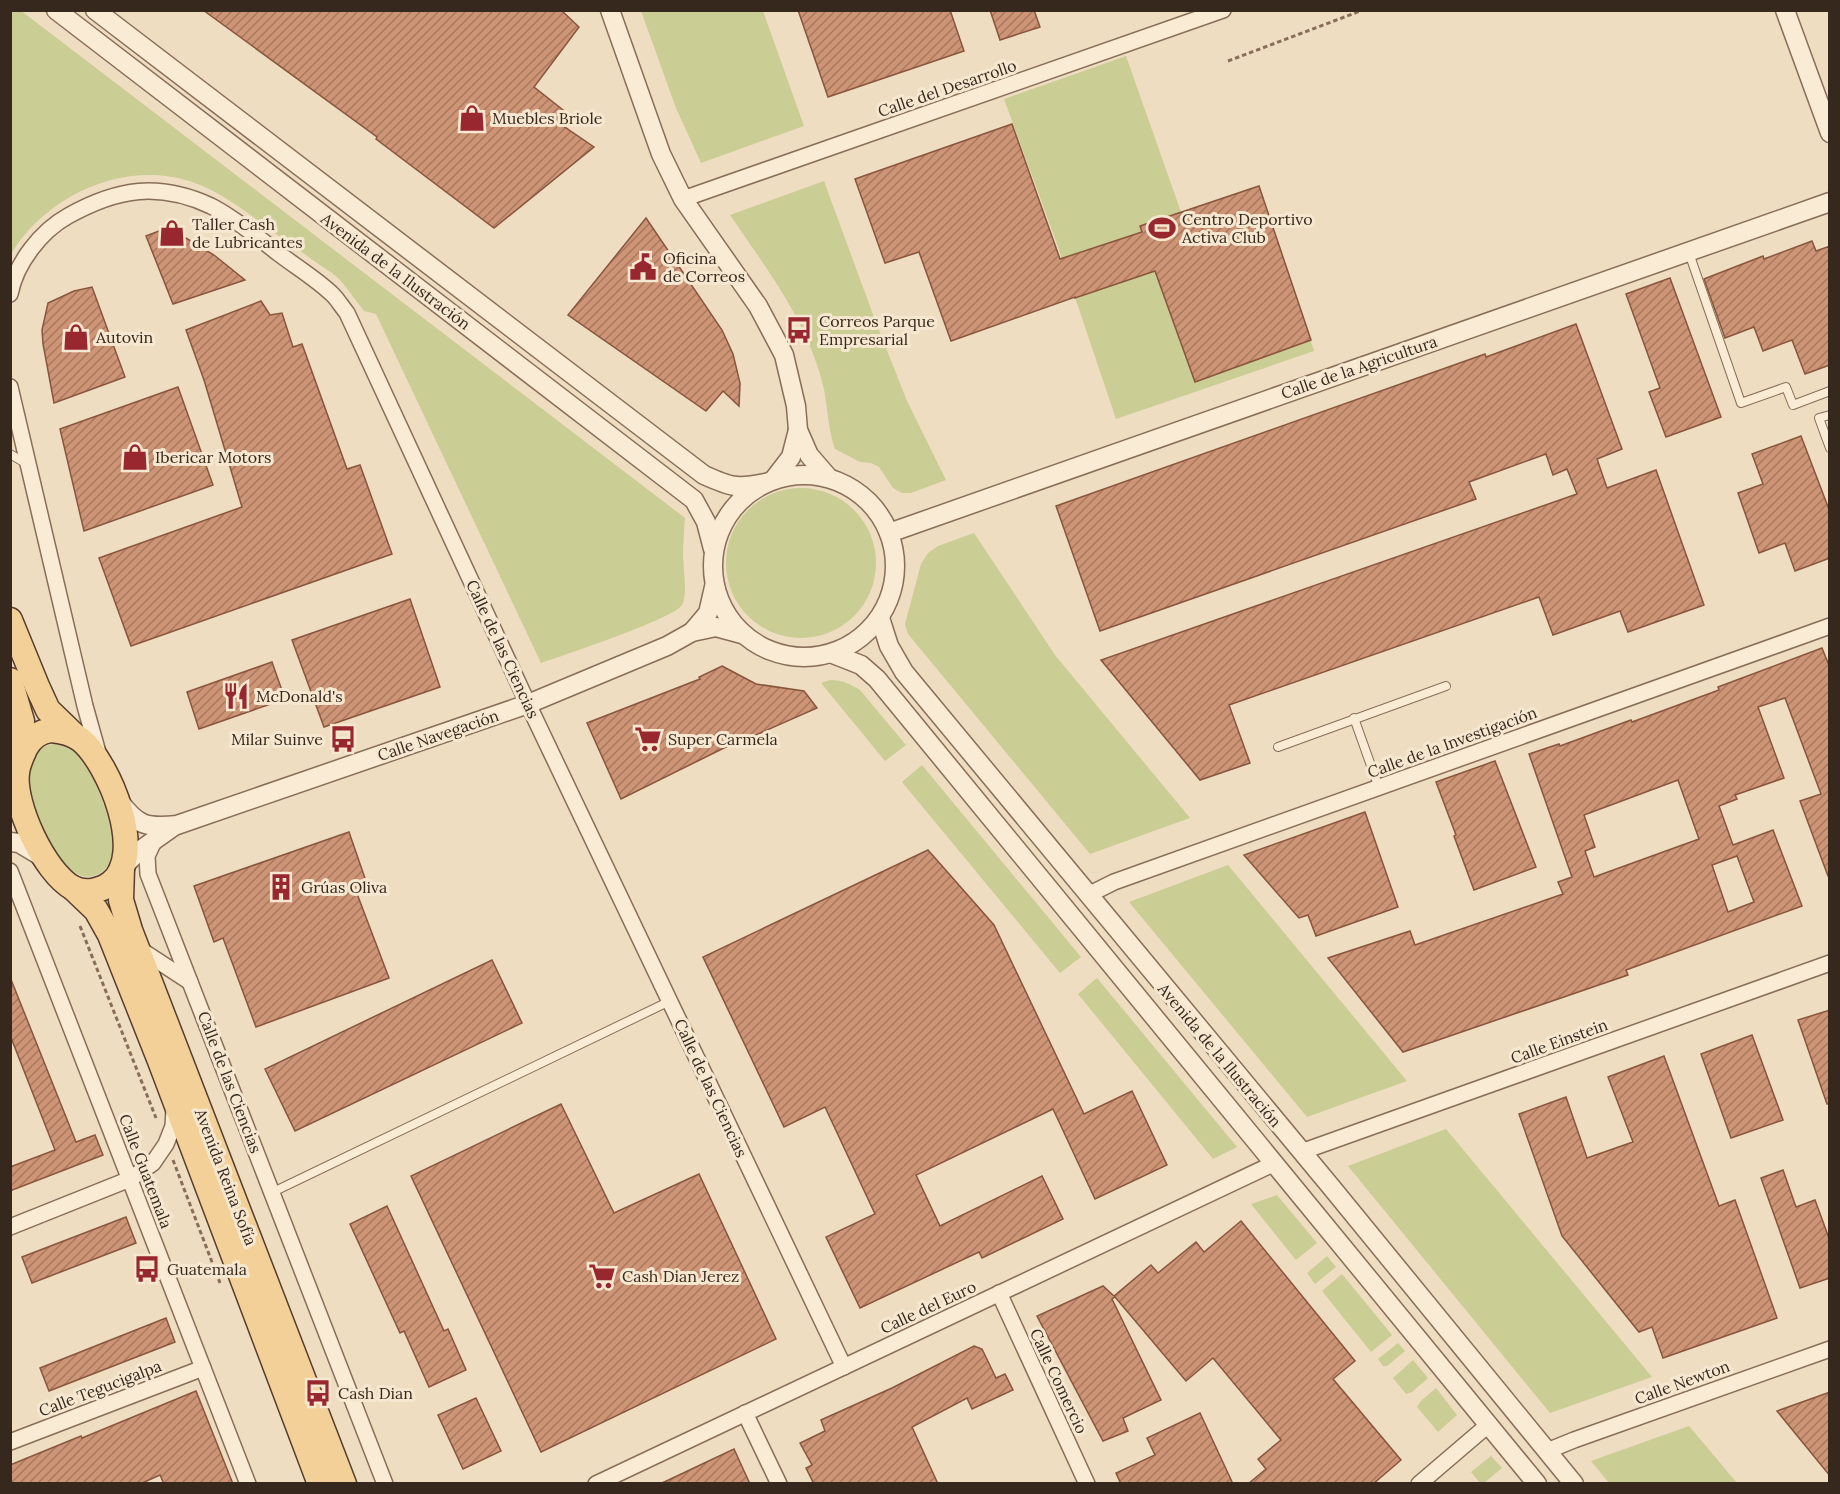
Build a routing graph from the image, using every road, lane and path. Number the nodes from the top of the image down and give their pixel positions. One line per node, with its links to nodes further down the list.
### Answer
1 (56, 10): 23 (street, Avenida de la Ilustración)
2 (95, 10): 21 (street, Avenida de la Ilustración)
3 (610, 10): 9 (street)
4 (1223, 10): 9 (street, Calle del Desarrollo)
5 (1363, 10): 7 (path)
6 (1785, 10): 8 (street)
7 (1228, 61)
8 (1830, 133)
9 (683, 199): 16 (street)
10 (1830, 202): 11 (street, Calle de la Agricultura)
11 (1689, 251): 14 (lane); 22 (street, Calle de la Agricultura)
12 (10, 294): 33 (street, Calle de las Ciencias)
13 (10, 387): 19 (street)
14 (1830, 391)
15 (1830, 415): 17 (lane)
16 (798, 430): 20 (street); 21 (street)
17 (1830, 448)
18 (10, 454): 19 (lane)
19 (29, 465): 37 (street)
20 (828, 477): 21 (street); 22 (street)
21 (770, 481): 23 (street)
22 (889, 533): 25 (street)
23 (713, 549): 24 (street)
24 (714, 588): 28 (street, Calle Navegación); 29 (street)
25 (880, 618): 30 (street); 48 (street, Avenida de la Ilustración)
26 (10, 620): 35 (main road)
27 (1830, 626): 39 (street, Calle de la Investigación)
28 (692, 632): 29 (street, Calle Navegación); 33 (street, Calle Navegación)
29 (742, 634): 30 (street)
30 (833, 654): 55 (street, Avenida de la Ilustración)
31 (10, 680): 38 (main road)
32 (1446, 686): 34 (lane)
33 (528, 704): 41 (street, Calle Navegación); 52 (street, Calle de las Ciencias)
34 (1354, 718): 36 (lane); 39 (lane)
35 (75, 736): 37 (main road); 38 (main road)
36 (1278, 747)
37 (100, 762): 40 (main road)
38 (16, 773): 44 (main road)
39 (1379, 788): 48 (street, Calle de la Investigación)
40 (115, 795): 41 (street); 45 (main road)
41 (177, 825): 42 (street)
42 (155, 839): 45 (street); 51 (street, Calle de las Ciencias)
43 (10, 842): 44 (street)
44 (45, 858): 47 (main road)
45 (122, 868): 47 (main road); 49 (main road, Avenida Reina Sofía)
46 (10, 871): 56 (street, Calle Guatemala)
47 (73, 888): 53 (main road, Avenida Reina Sofía)
48 (1088, 895): 54 (street, Avenida de la Ilustración)
49 (136, 947): 51 (street); 69 (main road, Avenida Reina Sofía)
50 (1830, 963): 54 (street, Calle Einstein)
51 (190, 982): 57 (street, Calle de las Ciencias)
52 (670, 1001): 57 (lane); 61 (street, Calle de las Ciencias)
53 (174, 1099): 56 (street); 68 (main road, Avenida Reina Sofía)
54 (1301, 1152): 66 (street, Avenida de la Ilustración)
55 (1275, 1162): 59 (street, Calle del Euro); 64 (street, Avenida de la Ilustración)
56 (130, 1179): 58 (street); 62 (street, Calle Guatemala)
57 (273, 1192): 70 (street, Calle de las Ciencias)
58 (10, 1227)
59 (999, 1293): 61 (street, Calle del Euro); 73 (street, Calle Comercio)
60 (1830, 1349): 66 (street, Calle Newton)
61 (844, 1367): 63 (street, Calle del Euro)
62 (203, 1368): 65 (street, Calle Tegucigalpa); 67 (street, Calle Guatemala)
63 (745, 1413): 71 (street, Calle del Euro); 72 (street)
64 (1488, 1425): 74 (street); 75 (street, Avenida de la Ilustración)
65 (10, 1442)
66 (1547, 1451): 76 (street, Avenida de la Ilustración)
67 (248, 1484)
68 (320, 1484)
69 (344, 1484)
70 (385, 1484)
71 (596, 1484)
72 (779, 1484)
73 (1087, 1484)
74 (1419, 1484)
75 (1537, 1484)
76 (1574, 1484)

